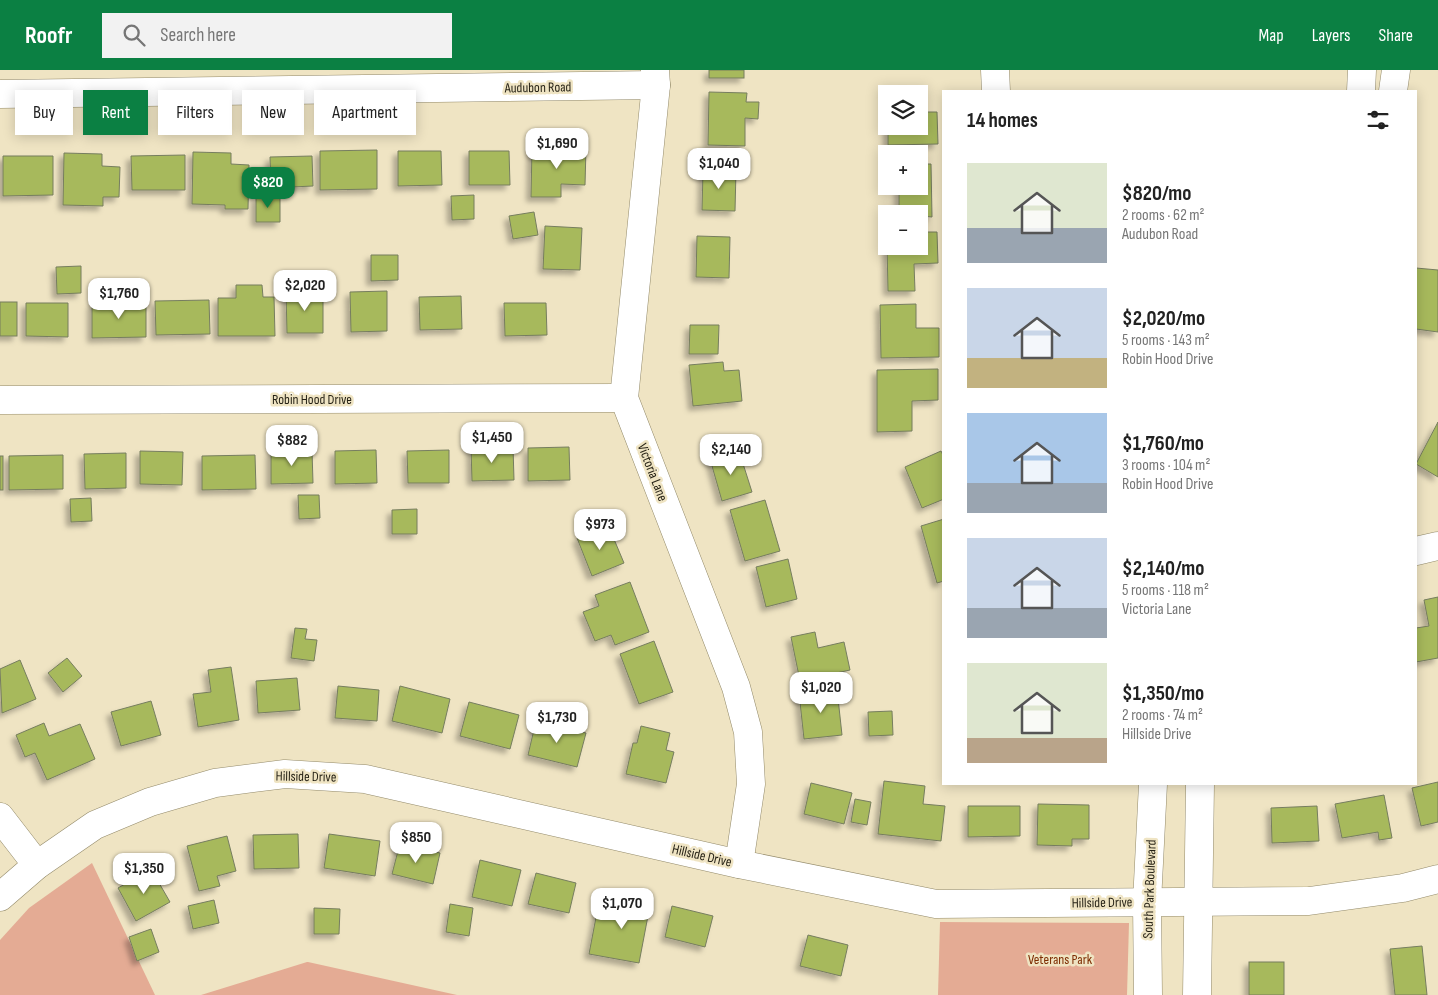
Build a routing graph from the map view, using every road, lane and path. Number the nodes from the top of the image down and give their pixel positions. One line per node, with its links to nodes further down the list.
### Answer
1 (996, 70): 5 (street)
2 (1362, 70): 6 (street)
3 (1396, 70): 7 (street)
4 (656, 78): 8 (street, Audubon Road); 9 (street, Victoria Lane)
5 (996, 90)
6 (1361, 90)
7 (1393, 90)
8 (0, 94)
9 (624, 398): 10 (street, Robin Hood Drive); 16 (street, Victoria Lane)
10 (0, 400)
11 (1438, 546): 12 (street)
12 (1417, 551)
13 (1153, 785): 20 (street, South Park Boulevard)
14 (1200, 785): 21 (street)
15 (0, 817): 17 (street)
16 (739, 864): 17 (street, Hillside Drive); 20 (street, Hillside Drive)
17 (37, 865): 19 (street, Hillside Drive)
18 (1438, 878): 21 (street, Hillside Drive)
19 (0, 897)
20 (1147, 902): 21 (street, Hillside Drive); 22 (street, South Park Boulevard)
21 (1198, 902): 23 (street)
22 (1148, 995)
23 (1198, 995)

